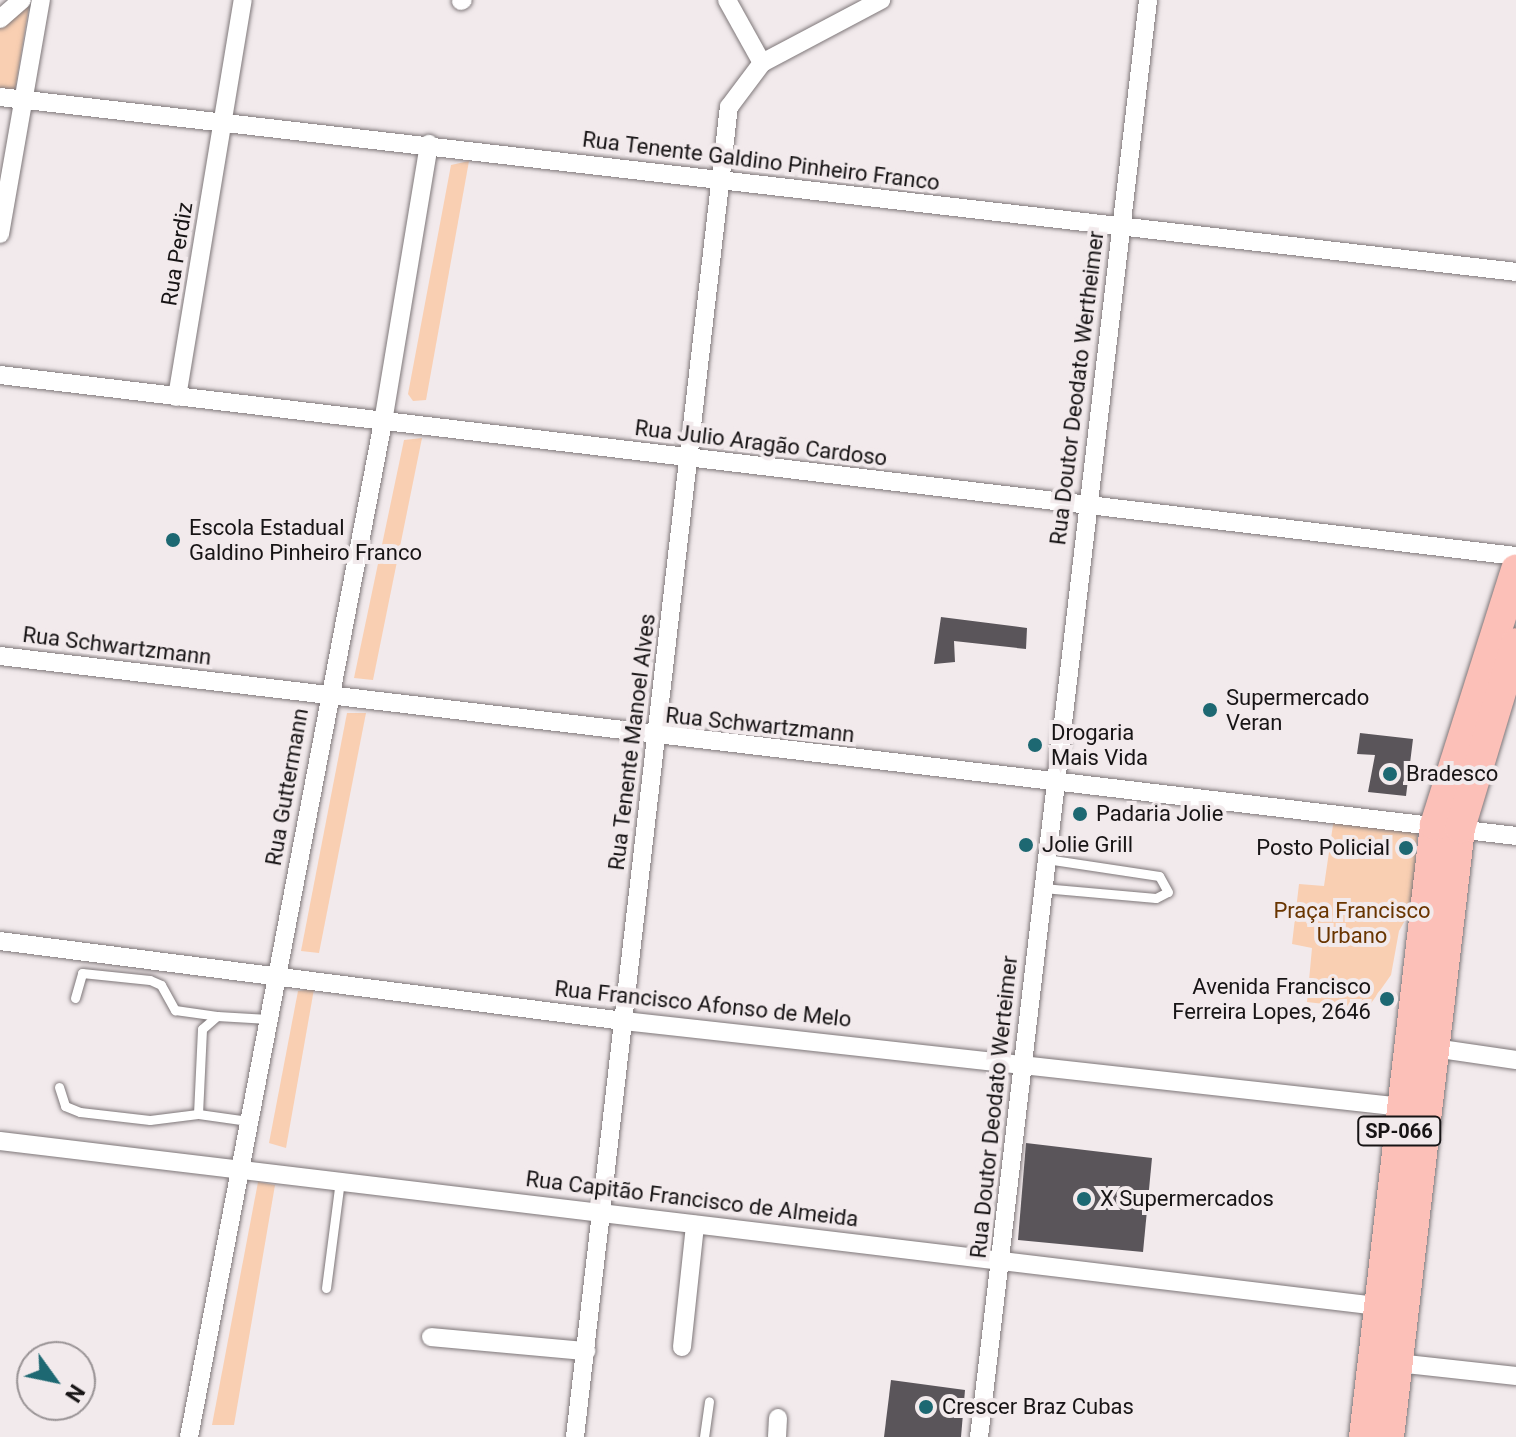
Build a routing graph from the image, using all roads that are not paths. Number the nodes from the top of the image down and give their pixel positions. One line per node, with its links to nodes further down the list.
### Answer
1 (22, 0): 7 (street)
2 (41, 0): 10 (street)
3 (243, 0): 11 (street, Rua Perdiz)
4 (727, 0): 8 (street)
5 (881, 0): 8 (street)
6 (1148, 0): 14 (street, Rua Doutor Deodato Wertheimer)
7 (0, 19)
8 (762, 63): 13 (street, Rua Tenente Manoel Alves)
9 (0, 97): 10 (street, Rua Tenente Galdino Pinheiro Franco)
10 (23, 99): 11 (street, Rua Tenente Galdino Pinheiro Franco); 15 (street)
11 (223, 118): 12 (street, Rua Tenente Galdino Pinheiro Franco); 18 (street, Rua Perdiz)
12 (429, 144): 13 (street, Rua Tenente Galdino Pinheiro Franco); 19 (street, Rua Guttermann)
13 (719, 180): 14 (street, Rua Tenente Galdino Pinheiro Franco); 20 (street, Rua Tenente Manoel Alves)
14 (1120, 227): 16 (street, Rua Tenente Galdino Pinheiro Franco); 21 (street, Rua Doutor Deodato Wertheimer)
15 (0, 234)
16 (1516, 272)
17 (0, 375): 18 (street, Rua Julio Aragão Cardoso)
18 (177, 397): 19 (street, Rua Julio Aragão Cardoso)
19 (383, 422): 20 (street, Rua Julio Aragão Cardoso); 26 (street, Rua Guttermann)
20 (688, 459): 21 (street, Rua Julio Aragão Cardoso); 27 (street, Rua Tenente Manoel Alves)
21 (1088, 506): 22 (street, Rua Julio Aragão Cardoso); 28 (street, Rua Doutor Deodato Wertheimer)
22 (1516, 556)
23 (1516, 570): 29 (highway, SP-066)
24 (1516, 643): 29 (highway, SP-066)
25 (0, 656): 26 (street, Rua Schwartzmann)
26 (327, 696): 27 (street, Rua Schwartzmann); 34 (street, Rua Guttermann)
27 (658, 738): 28 (street, Rua Schwartzmann); 38 (street, Rua Tenente Manoel Alves)
28 (1055, 782): 29 (street, Rua Schwartzmann); 31 (street, Rua Doutor Deodato Werteimer)
29 (1447, 826): 30 (street, Rua Schwartzmann); 39 (highway, SP-066); 43 (highway, SP-066)
30 (1516, 836)
31 (1046, 859): 32 (street, Rua Doutor Deodato Werteimer); 32 (lane)
32 (1043, 888): 41 (street, Rua Doutor Deodato Werteimer)
33 (0, 941): 34 (street, Rua Francisco Afonso de Melo)
34 (277, 975): 37 (street, Rua Guttermann); 38 (street, Rua Francisco Afonso de Melo)
35 (75, 998): 36 (lane)
36 (217, 1016): 37 (lane); 44 (lane)
37 (268, 1019): 45 (street, Rua Guttermann)
38 (624, 1021): 41 (street, Rua Francisco Afonso de Melo); 49 (street, Rua Tenente Manoel Alves)
39 (1434, 1048): 40 (street); 57 (highway, SP-066)
40 (1516, 1060)
41 (1023, 1064): 43 (street, Rua Francisco Afonso de Melo); 51 (street, Rua Doutor Deodato Werteimer)
42 (59, 1087): 44 (lane)
43 (1402, 1107): 53 (highway, SP-066)
44 (198, 1114): 45 (lane)
45 (248, 1121): 47 (street, Rua Guttermann)
46 (0, 1141): 47 (street, Rua Capitão Francisco de Almeida)
47 (239, 1168): 48 (street, Rua Capitão Francisco de Almeida); 60 (street, Rua Guttermann)
48 (340, 1180): 49 (street, Rua Capitão Francisco de Almeida); 52 (lane)
49 (603, 1212): 50 (street, Rua Capitão Francisco de Almeida); 56 (street, Rua Tenente Manoel Alves)
50 (695, 1225): 51 (street, Rua Capitão Francisco de Almeida); 55 (street)
51 (1001, 1261): 53 (street, Rua Capitão Francisco de Almeida); 63 (street, Rua Doutor Deodato Werteimer)
52 (326, 1288)
53 (1378, 1306): 64 (highway, SP-066)
54 (431, 1337): 56 (street)
55 (682, 1347)
56 (586, 1351): 61 (street, Rua Tenente Manoel Alves)
57 (1397, 1363): 58 (street); 65 (highway, SP-066)
58 (1516, 1376)
59 (709, 1401): 62 (lane)
60 (189, 1437)
61 (575, 1437)
62 (704, 1437)
63 (979, 1437)
64 (1364, 1437)
65 (1389, 1437)

